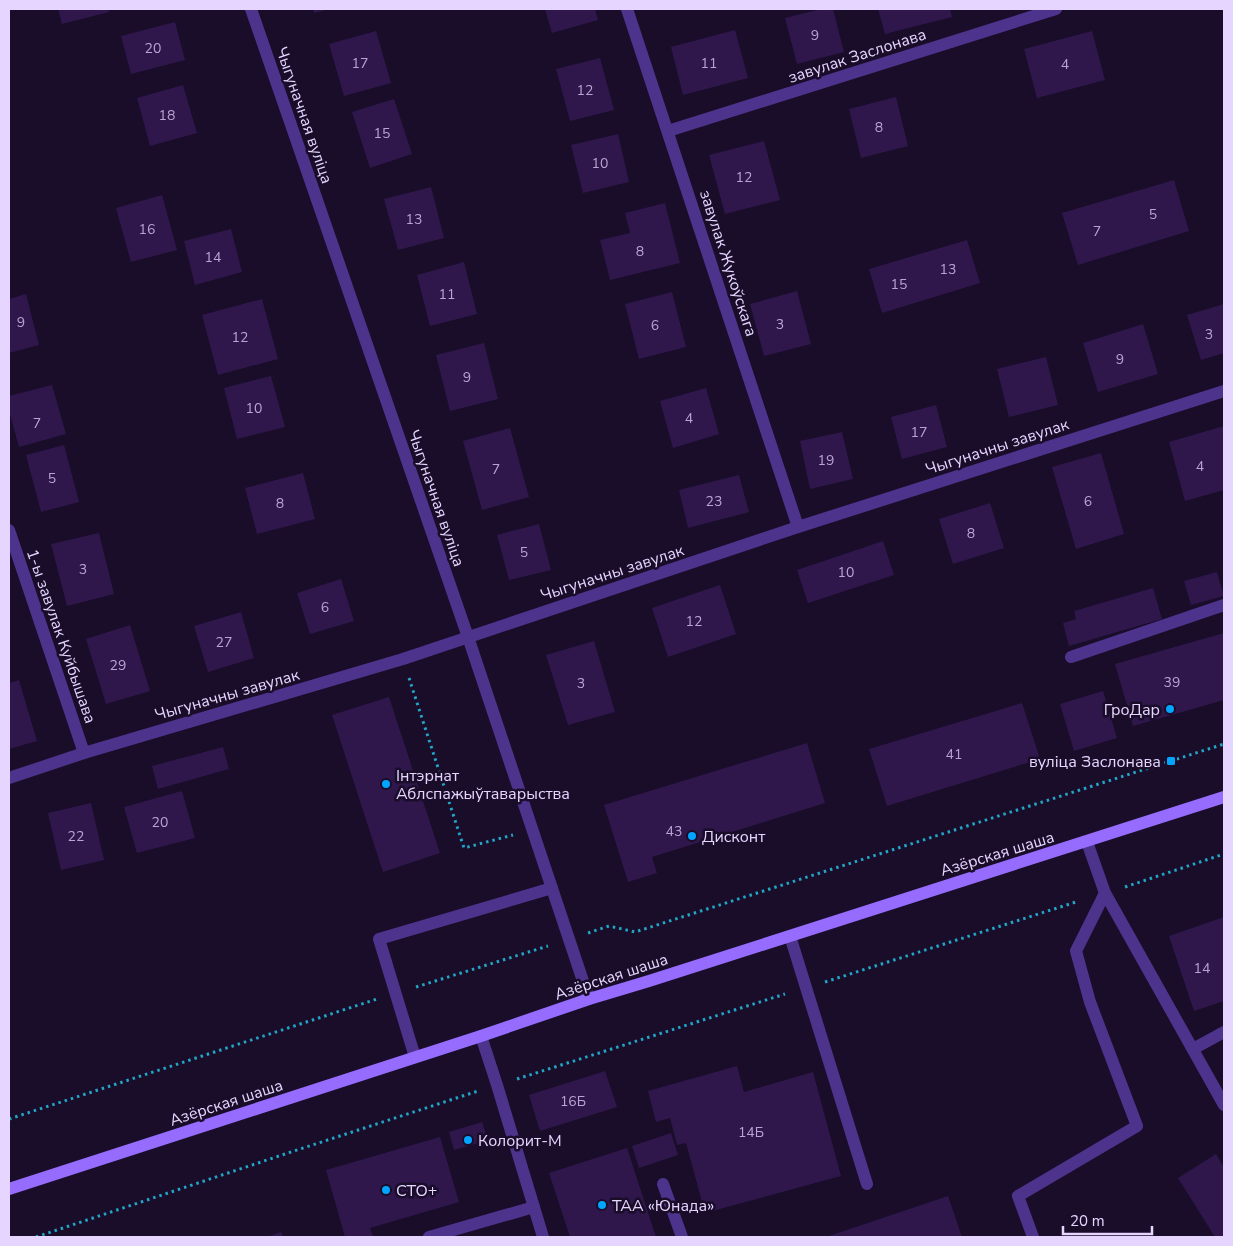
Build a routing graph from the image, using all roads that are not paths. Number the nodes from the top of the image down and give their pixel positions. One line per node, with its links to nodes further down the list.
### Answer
1 (251, 9): 9 (street, Чыгуначная вуліца)
2 (627, 9): 4 (street, завулак Жукоўскага)
3 (1056, 9): 4 (street, завулак Заслонава)
4 (668, 131): 6 (street, завулак Жукоўскага)
5 (1224, 390): 6 (street, Чыгуначны завулак)
6 (798, 527): 9 (street, Чыгуначны завулак)
7 (9, 530): 11 (street, 1-ы завулак Куйбышава)
8 (1224, 605): 10 (street)
9 (468, 637): 11 (street, Чыгуначны завулак); 15 (street, Чыгуначная вуліца)
10 (1071, 657)
11 (84, 753): 12 (street, Чыгуначны завулак)
12 (9, 778)
13 (1224, 797): 14 (main road, Азёрская шаша)
14 (1088, 842): 16 (street); 17 (main road, Азёрская шаша)
15 (552, 888): 18 (street, Чыгуначная вуліца); 22 (street)
16 (1105, 893): 21 (street); 31 (street)
17 (790, 936): 18 (main road, Азёрская шаша); 25 (street)
18 (589, 998): 20 (main road, Азёрская шаша)
19 (1224, 1032): 21 (street)
20 (481, 1036): 22 (main road, Азёрская шаша); 27 (street)
21 (1193, 1049): 23 (street)
22 (416, 1057): 26 (main road, Азёрская шаша)
23 (1224, 1105)
24 (663, 1184): 30 (street)
25 (867, 1184)
26 (9, 1189)
27 (534, 1207): 28 (street); 29 (street)
28 (429, 1237)
29 (543, 1237)
30 (682, 1237)
31 (1033, 1237)

